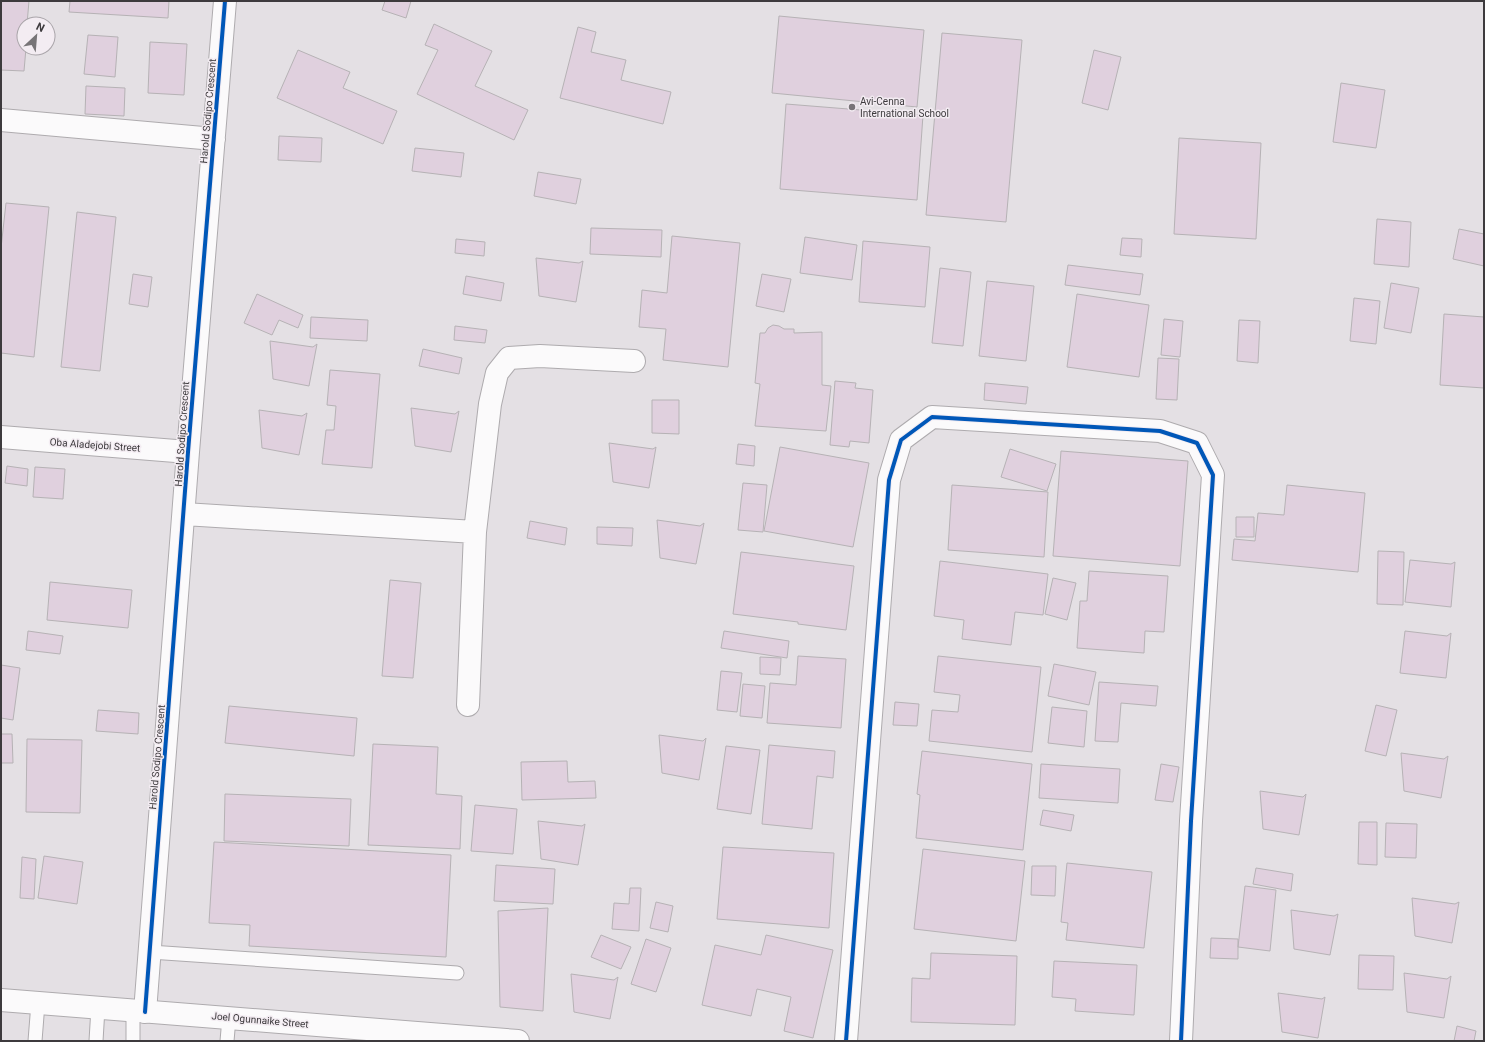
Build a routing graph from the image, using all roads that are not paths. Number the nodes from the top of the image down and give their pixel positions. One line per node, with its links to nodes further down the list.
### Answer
1 (225, 1): 3 (street, Harold Sodipo Crescent)
2 (1, 120): 3 (street)
3 (214, 139): 6 (street, Harold Sodipo Crescent)
4 (634, 361): 8 (street)
5 (1, 438): 6 (street, Oba Aladejobi Street)
6 (188, 452): 7 (street, Harold Sodipo Crescent)
7 (184, 514): 8 (street); 10 (street, Harold Sodipo Crescent)
8 (475, 532): 9 (street)
9 (468, 706)
10 (150, 952): 11 (lane); 15 (street, Harold Sodipo Crescent)
11 (457, 973)
12 (1, 1000): 13 (street, Joel Ogunnaike Street)
13 (38, 1003): 14 (street, Joel Ogunnaike Street); 18 (lane)
14 (98, 1008): 15 (street, Joel Ogunnaike Street); 19 (lane)
15 (139, 1011): 16 (street, Joel Ogunnaike Street); 20 (lane)
16 (229, 1018): 17 (street, Joel Ogunnaike Street); 21 (lane)
17 (385, 1036): 22 (street, Joel Ogunnaike Street)
18 (35, 1041)
19 (96, 1041)
20 (133, 1041)
21 (227, 1041)
22 (518, 1041)
23 (846, 1041): 24 (street)
24 (1181, 1041)

